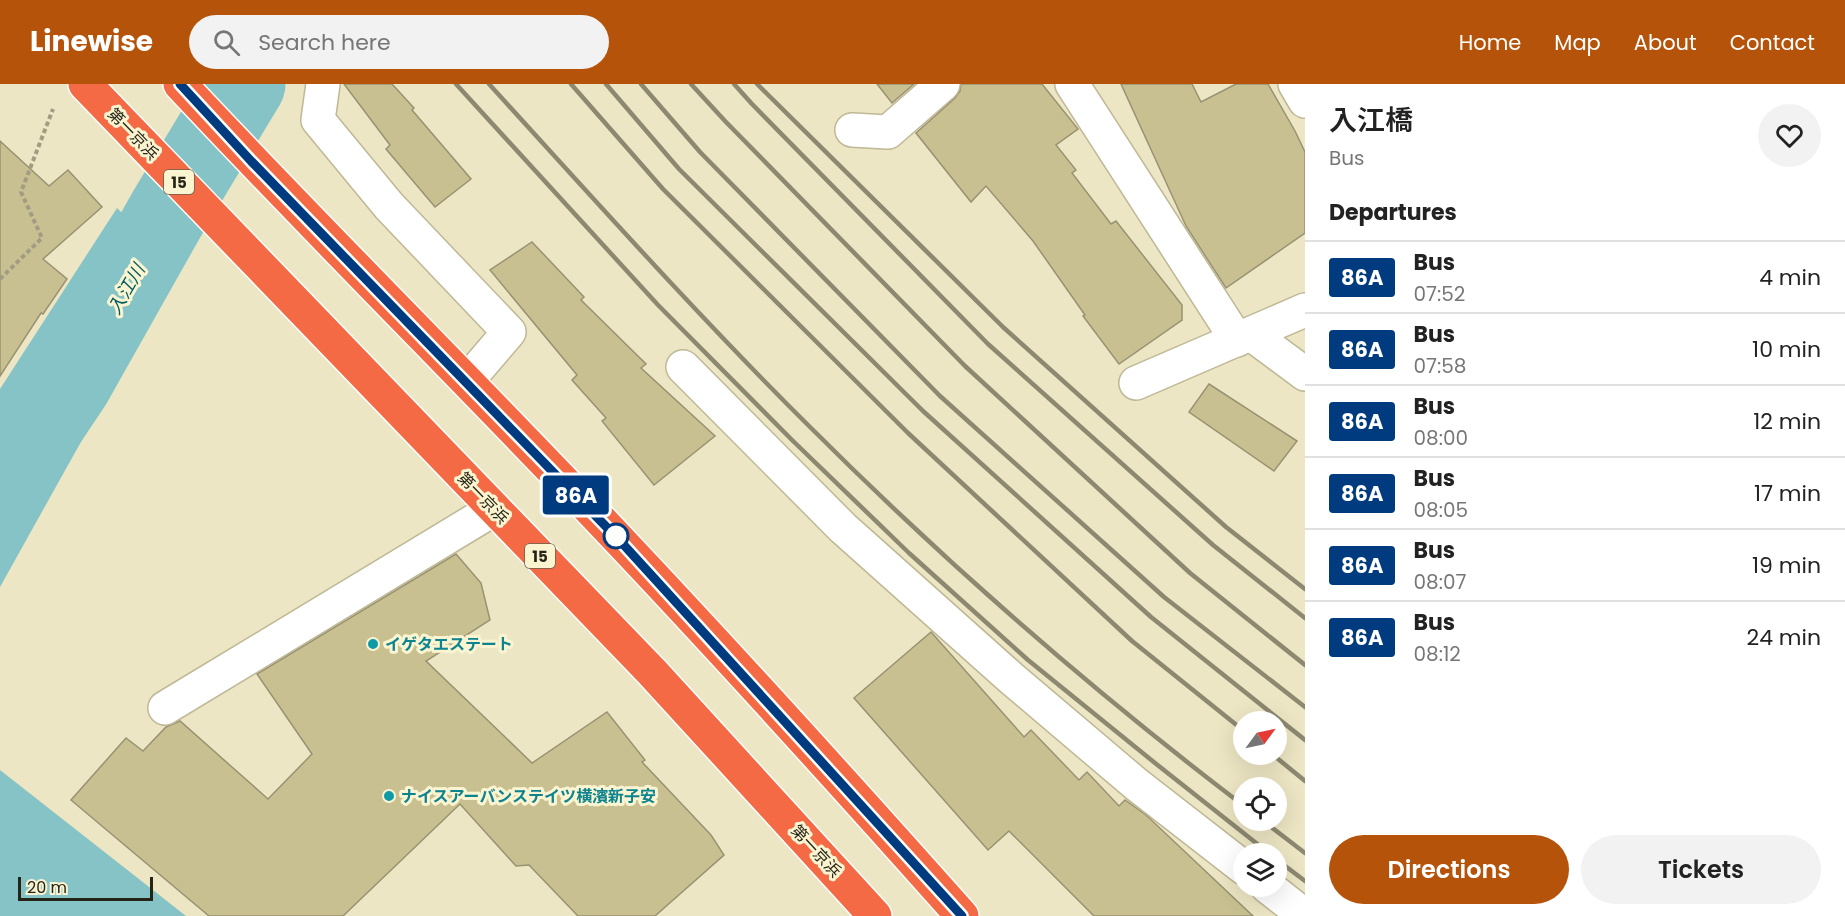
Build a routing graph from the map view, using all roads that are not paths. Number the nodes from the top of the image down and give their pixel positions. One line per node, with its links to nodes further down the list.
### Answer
1 (85, 84): 15 (highway, 第一京浜 / 15)
2 (180, 84): 13 (highway)
3 (323, 84): 13 (street)
4 (943, 84): 8 (street)
5 (1072, 84): 10 (street)
6 (1295, 84): 7 (street)
7 (1305, 100)
8 (852, 130)
9 (1305, 310): 10 (street)
10 (1244, 337): 12 (street); 14 (street)
11 (683, 367): 17 (street)
12 (1305, 374)
13 (467, 381): 20 (highway)
14 (1136, 383)
15 (494, 509): 16 (street); 19 (highway, 第一京浜 / 15)
16 (165, 708)
17 (1233, 859)
18 (1281, 897): 21 (street)
19 (875, 916)
20 (962, 916)
21 (1305, 916)

